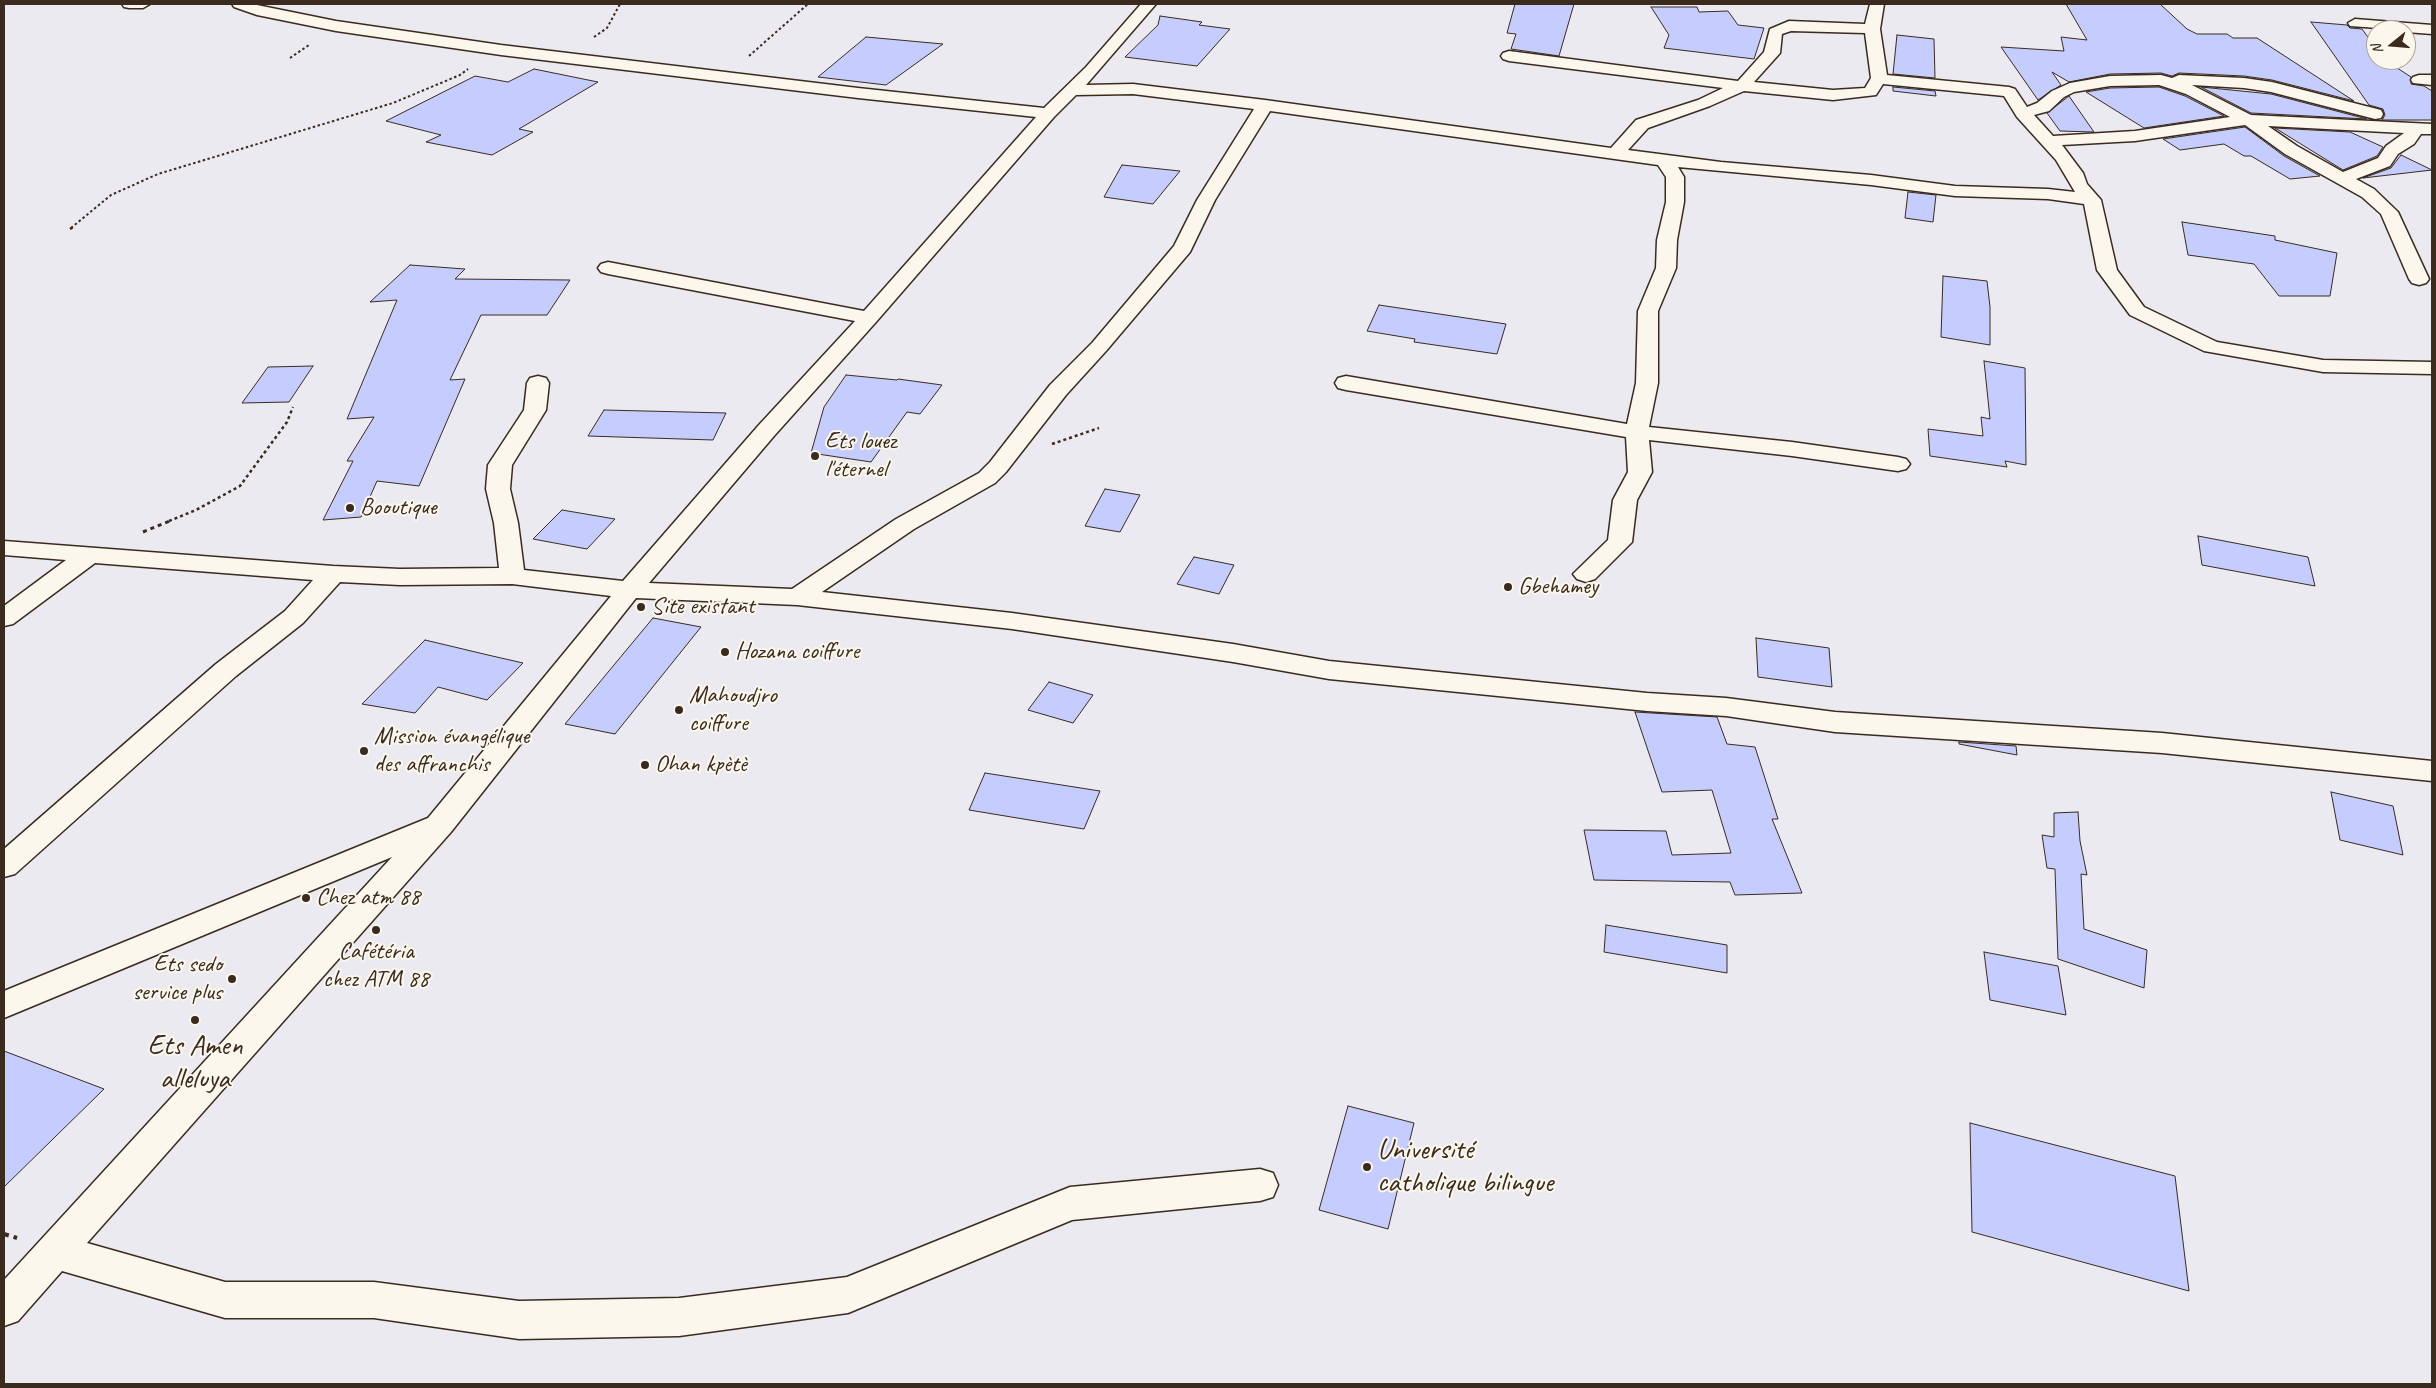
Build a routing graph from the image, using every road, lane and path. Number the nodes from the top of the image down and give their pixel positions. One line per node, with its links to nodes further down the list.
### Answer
1 (129, 4): 2 (street)
2 (144, 4)
3 (239, 4): 11 (street)
4 (620, 4): 13 (path)
5 (808, 4): 14 (path)
6 (1149, 4): 18 (street)
7 (1877, 4): 9 (street)
8 (2355, 23): 10 (street)
9 (1872, 29): 15 (street); 17 (street)
10 (2432, 30)
11 (501, 50): 13 (street); 29 (path)
12 (1508, 56): 17 (street)
13 (568, 57): 14 (street)
14 (729, 76): 20 (street)
15 (1879, 78): 17 (street); 21 (street)
16 (2161, 80): 21 (street); 22 (street); 23 (street)
17 (1742, 86): 25 (street)
18 (1071, 90): 19 (street); 20 (street)
19 (1265, 105): 25 (street); 46 (street)
20 (1048, 113): 32 (street)
21 (2023, 113): 24 (street)
22 (2248, 120): 23 (street); 24 (street); 27 (street)
23 (2424, 129): 27 (street)
24 (2048, 141): 28 (street)
25 (1615, 154): 26 (street)
26 (1665, 161): 28 (street); 37 (street)
27 (2341, 178): 31 (street)
28 (2092, 200): 33 (street)
29 (70, 229)
30 (608, 268): 32 (street)
31 (2420, 279)
32 (869, 318): 45 (street)
33 (2432, 368)
34 (1346, 383): 37 (street)
35 (538, 384): 44 (street)
36 (293, 407): 39 (path)
37 (1636, 432): 38 (street); 43 (street)
38 (1898, 464)
39 (143, 532)
40 (4, 548): 41 (street)
41 (89, 555): 42 (street); 47 (street)
42 (333, 574): 44 (street); 50 (street)
43 (1586, 574)
44 (512, 576): 45 (street)
45 (629, 590): 46 (street); 49 (street)
46 (797, 597): 48 (street)
47 (4, 618)
48 (2432, 771)
49 (440, 824): 51 (street); 53 (street)
50 (4, 866)
51 (4, 1005)
52 (1260, 1184): 53 (street)
53 (54, 1252): 54 (street)
54 (4, 1308)

